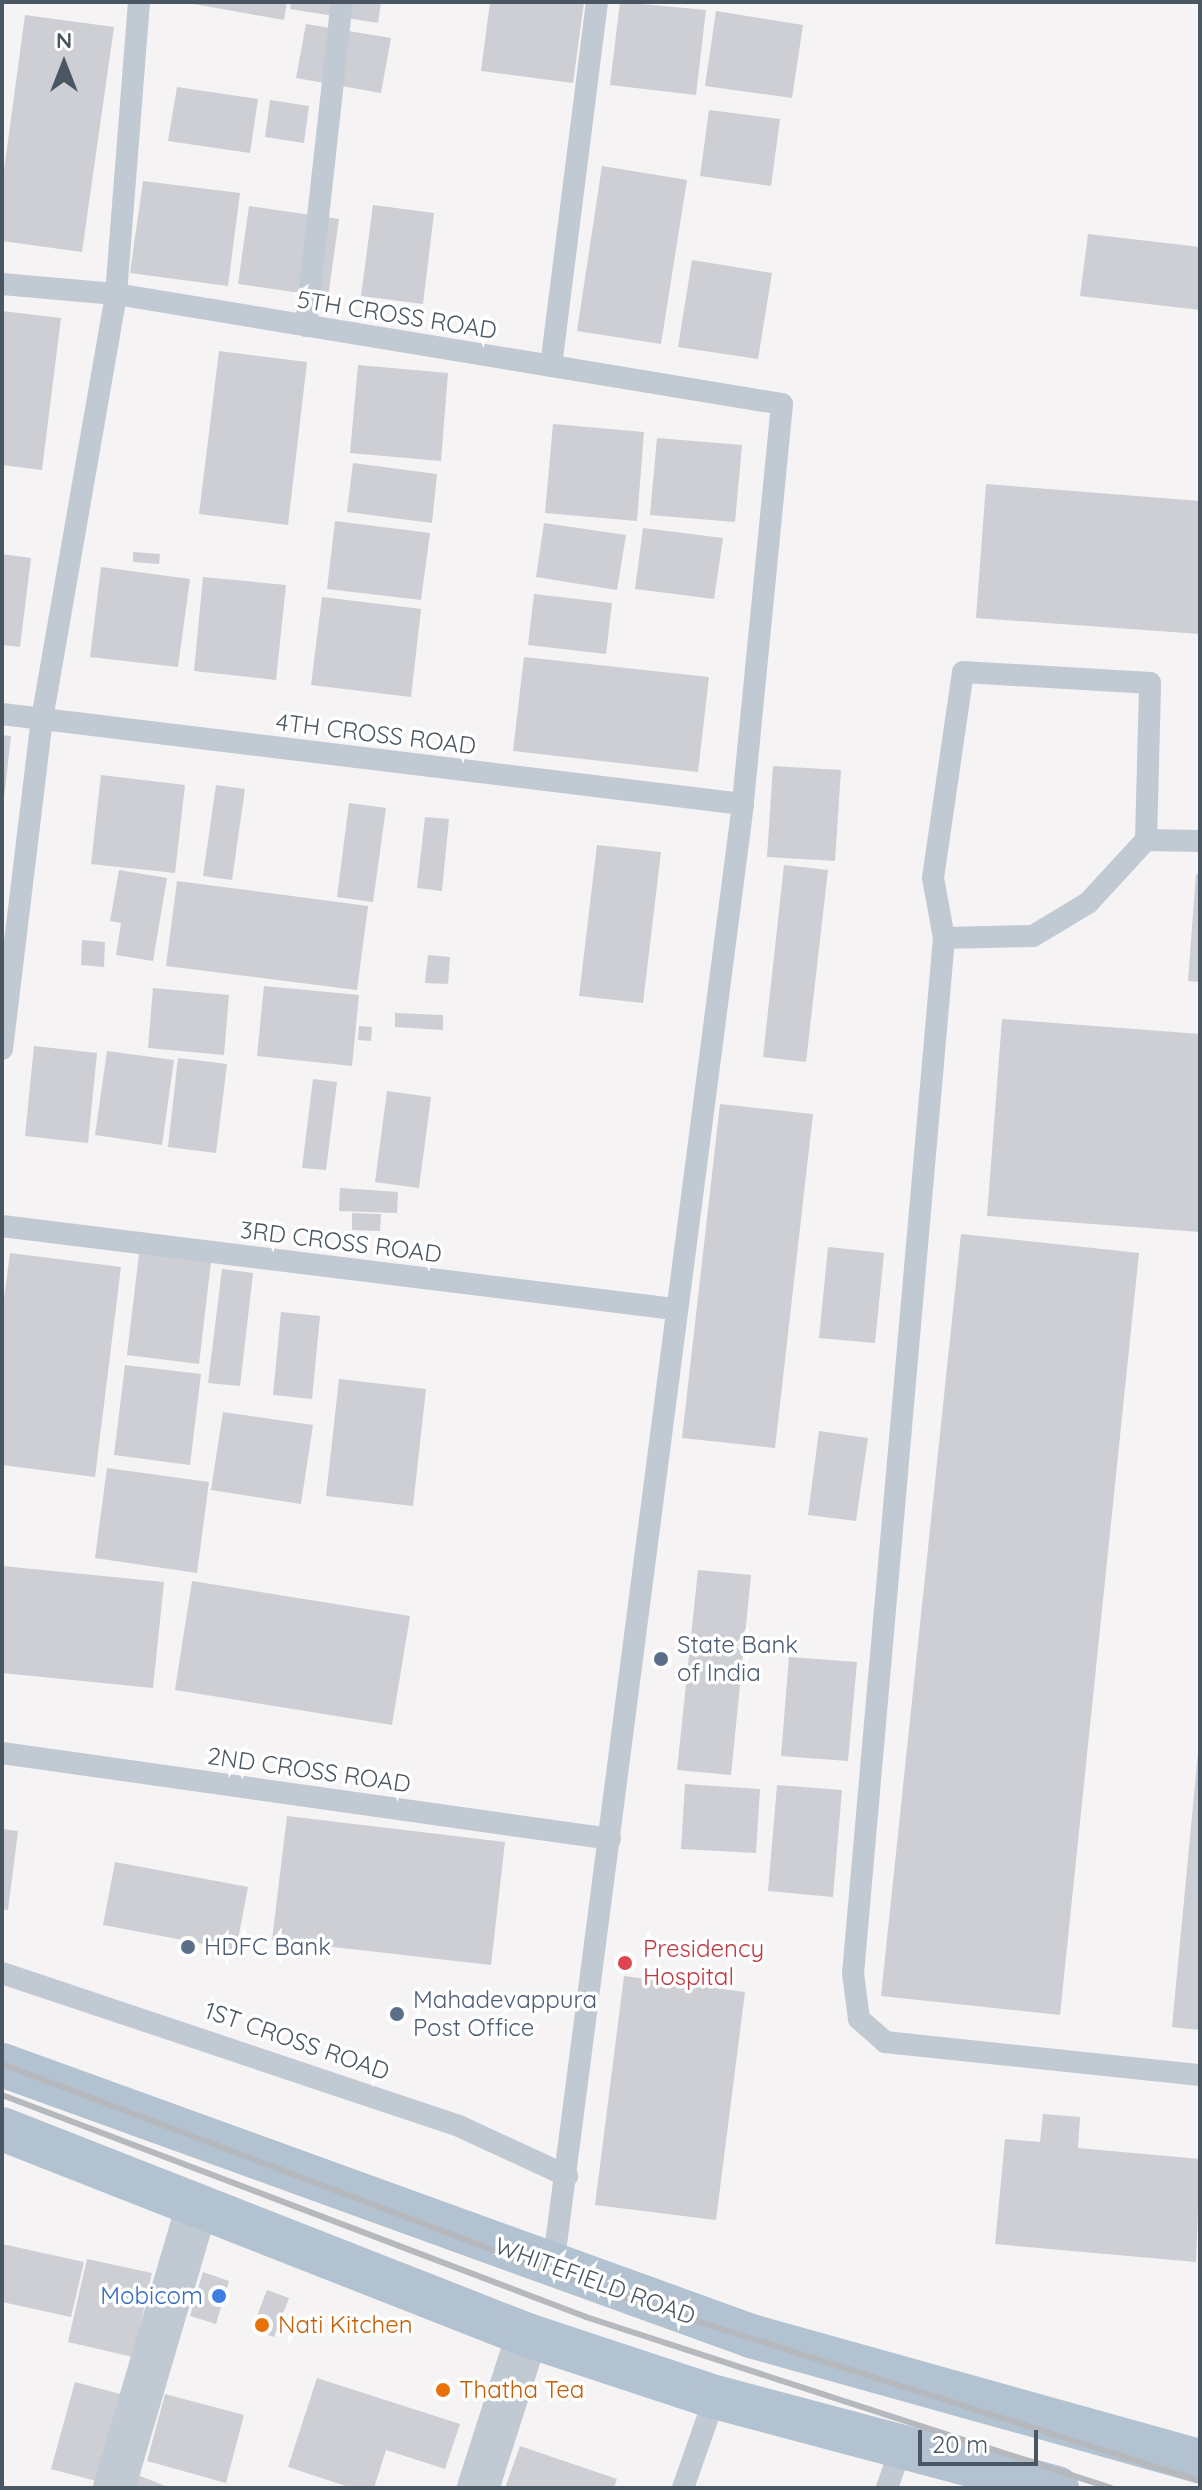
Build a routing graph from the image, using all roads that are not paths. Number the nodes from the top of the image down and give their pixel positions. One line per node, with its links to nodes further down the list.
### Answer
1 (139, 2): 5 (lane)
2 (342, 2): 6 (lane)
3 (597, 2): 7 (lane)
4 (2, 284): 5 (lane, 5TH CROSS ROAD)
5 (116, 294): 6 (lane, 5TH CROSS ROAD); 9 (lane)
6 (306, 326): 7 (lane, 5TH CROSS ROAD)
7 (551, 366): 10 (lane, 5TH CROSS ROAD)
8 (2, 714): 9 (lane, 4TH CROSS ROAD)
9 (42, 719): 10 (lane, 4TH CROSS ROAD); 14 (lane)
10 (743, 804): 16 (lane)
11 (1146, 840): 12 (lane); 13 (lane); 13 (lane)
12 (1200, 841)
13 (944, 938): 21 (lane)
14 (2, 1049)
15 (2, 1226): 16 (lane, 3RD CROSS ROAD)
16 (674, 1309): 18 (lane)
17 (2, 1753): 18 (lane, 2ND CROSS ROAD)
18 (610, 1839): 24 (lane)
19 (2, 1973): 24 (lane, 1ST CROSS ROAD)
20 (2, 2065): 22 (main road, WHITEFIELD ROAD)
21 (1200, 2075)
22 (171, 2126): 25 (main road); 27 (main road, WHITEFIELD ROAD)
23 (2, 2129): 25 (main road)
24 (567, 2176): 27 (lane)
25 (146, 2188): 26 (main road)
26 (196, 2209): 28 (main road); 32 (street)
27 (553, 2267): 30 (main road, WHITEFIELD ROAD)
28 (527, 2335): 29 (main road); 33 (street)
29 (715, 2397): 31 (main road); 34 (lane)
30 (1200, 2461)
31 (894, 2468): 35 (main road)
32 (114, 2488)
33 (478, 2488)
34 (683, 2488)
35 (1057, 2488)

